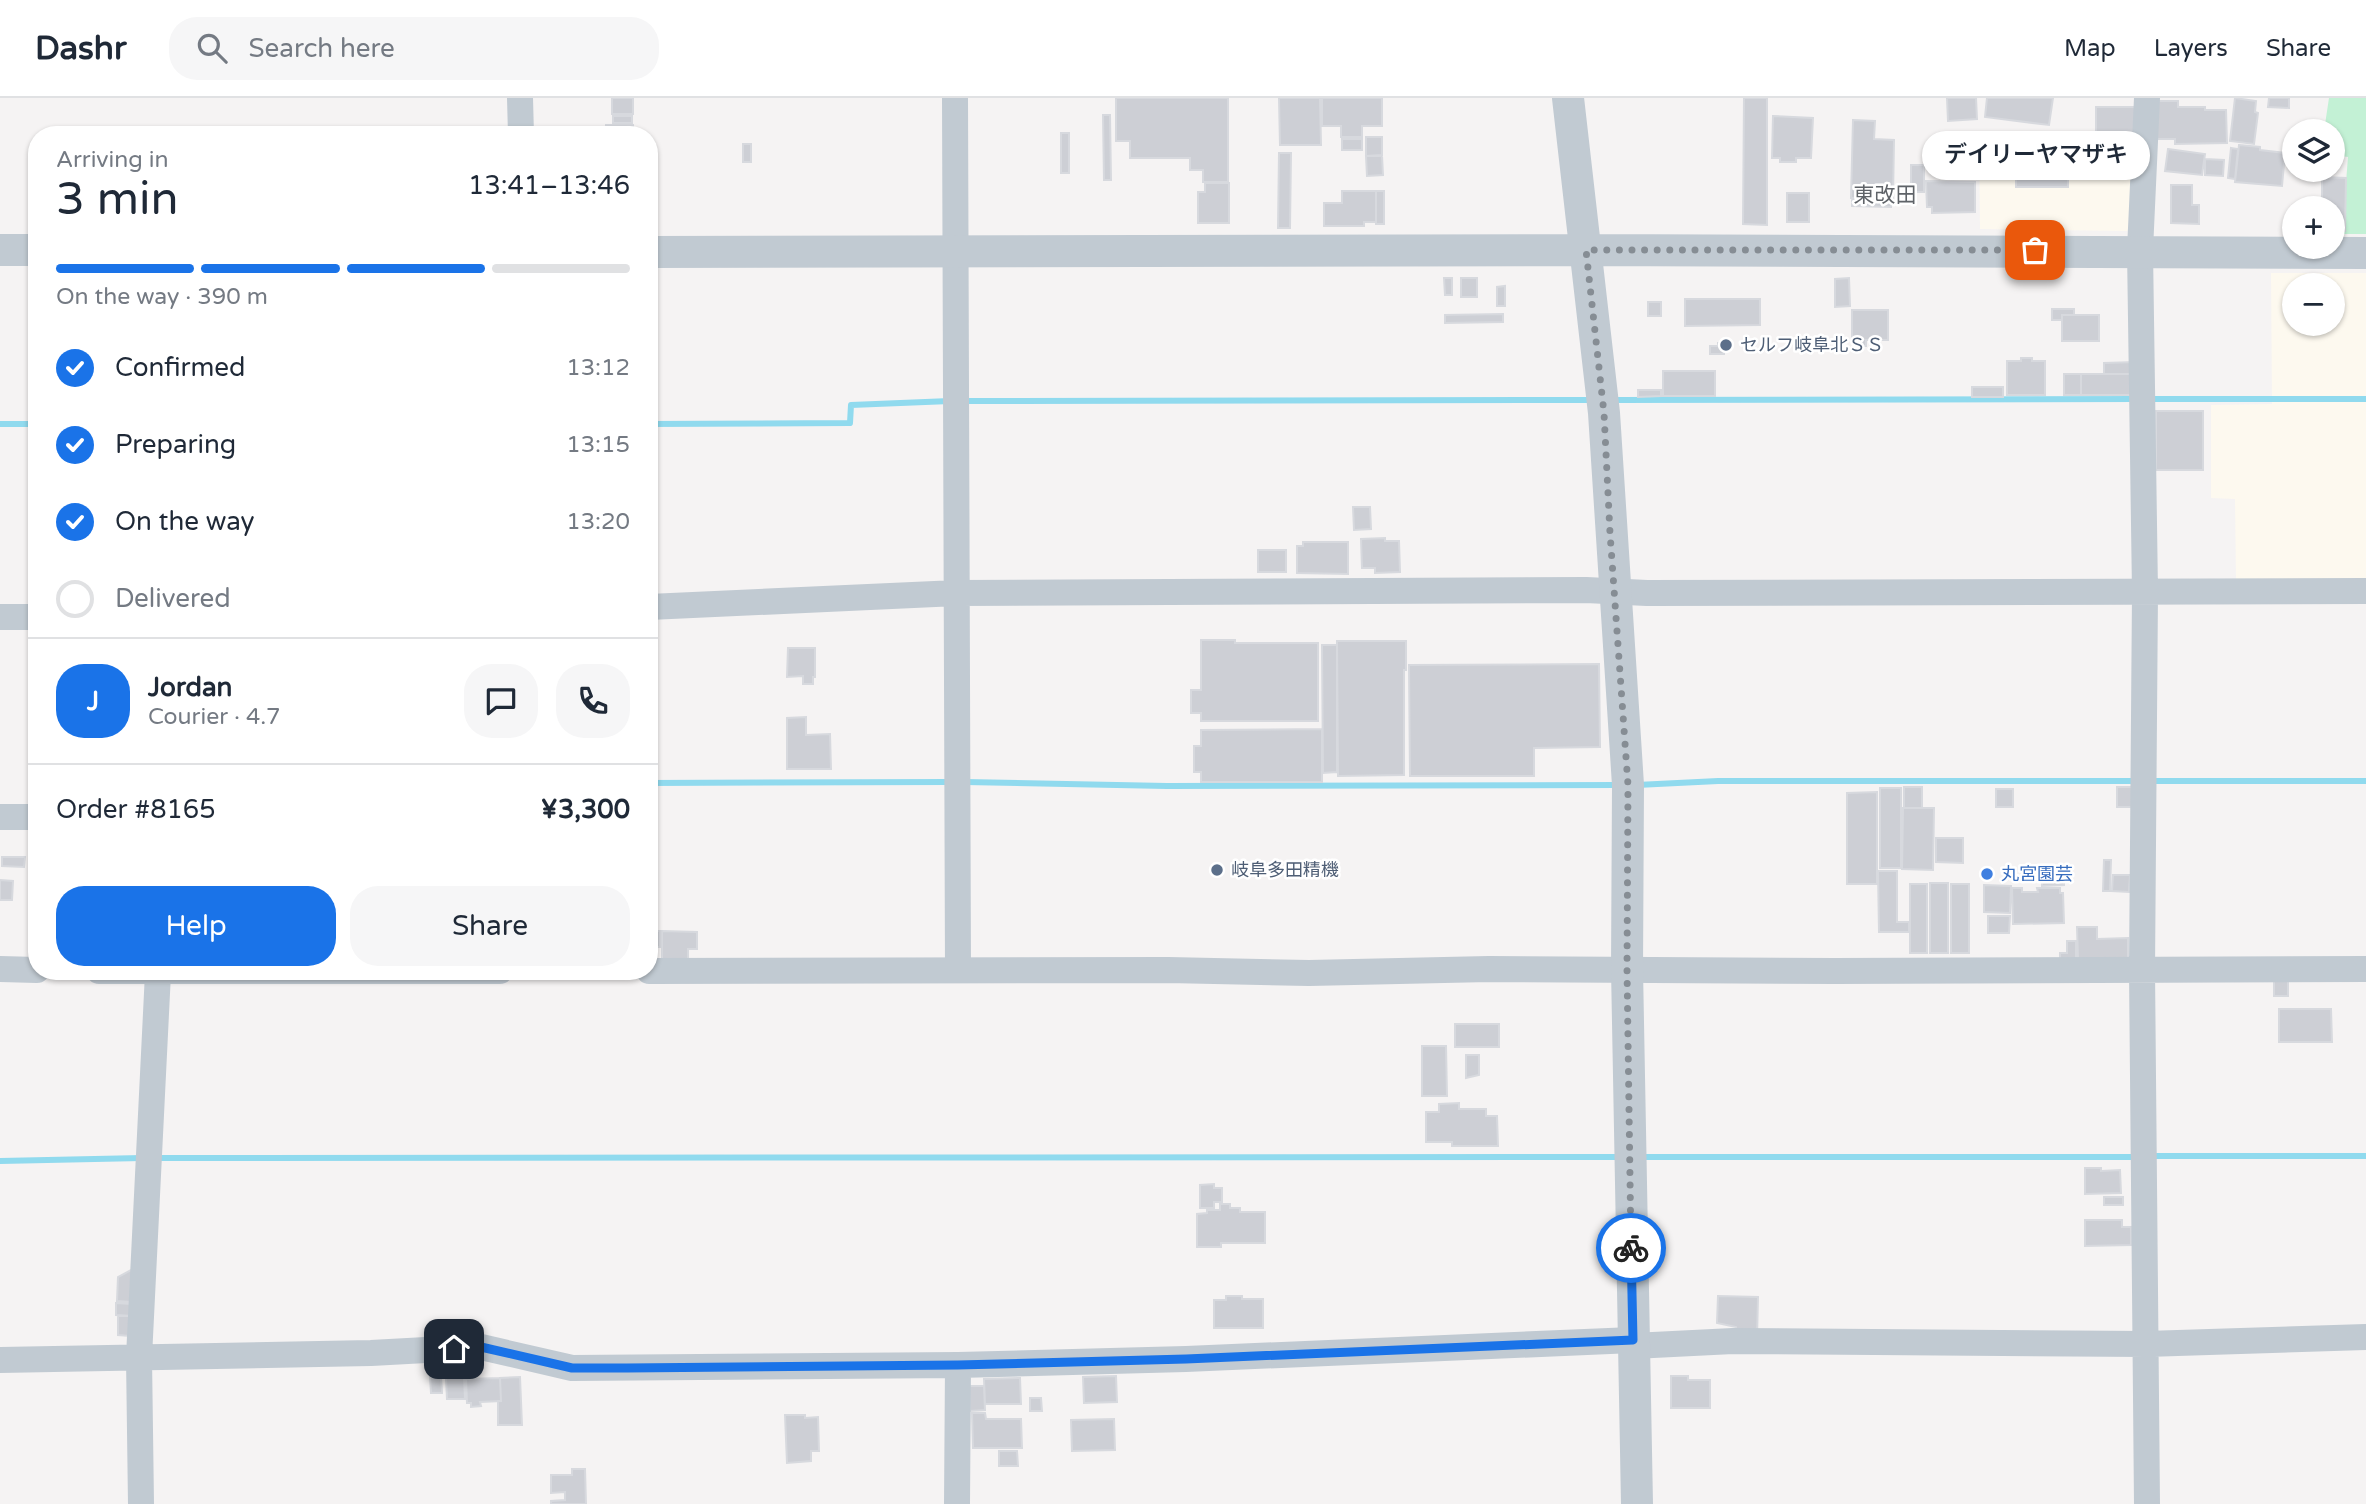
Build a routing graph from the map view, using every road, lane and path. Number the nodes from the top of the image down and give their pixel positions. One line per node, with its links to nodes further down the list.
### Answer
1 (520, 98): 5 (street)
2 (955, 98): 10 (street)
3 (1568, 98): 8 (street)
4 (2147, 98): 9 (street)
5 (521, 126)
6 (0, 250): 7 (street)
7 (28, 250)
8 (1586, 250): 9 (street); 10 (street); 13 (street)
9 (2140, 250): 12 (street); 15 (street)
10 (955, 252): 11 (street); 16 (street)
11 (658, 253)
12 (2366, 253)
13 (1614, 590): 15 (street); 16 (street); 24 (street)
14 (2366, 591): 15 (street)
15 (2145, 592): 28 (street)
16 (957, 593): 17 (street); 23 (street)
17 (658, 607)
18 (0, 617): 19 (street)
19 (28, 617)
20 (0, 817): 21 (street)
21 (28, 817)
22 (0, 969): 26 (street)
23 (958, 969): 24 (street); 27 (street)
24 (1627, 969): 28 (street); 31 (street)
25 (2366, 969): 28 (street)
26 (28, 970)
27 (658, 971)
28 (2142, 971): 32 (street)
29 (158, 980): 33 (street)
30 (2366, 1337): 32 (street)
31 (1633, 1343): 32 (street); 35 (street); 38 (street)
32 (2146, 1344): 39 (street)
33 (139, 1357): 34 (street); 35 (street); 36 (street)
34 (0, 1360)
35 (958, 1365): 37 (street)
36 (141, 1504)
37 (957, 1504)
38 (1637, 1504)
39 (2147, 1504)

